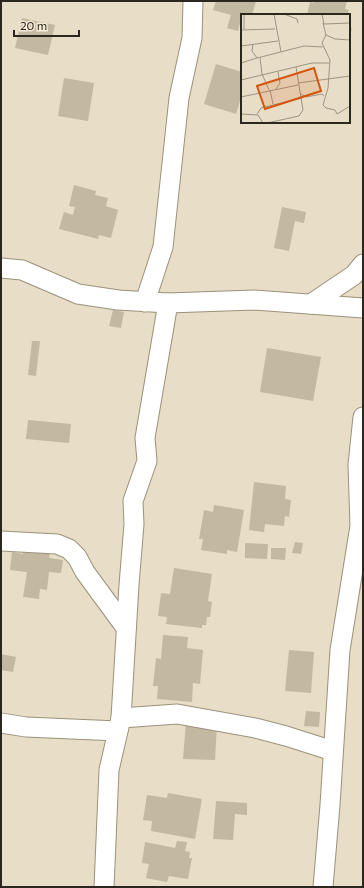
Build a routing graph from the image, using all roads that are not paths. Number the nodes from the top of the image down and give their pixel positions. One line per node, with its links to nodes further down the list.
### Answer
1 (193, 1): 4 (street)
2 (363, 264): 6 (street)
3 (1, 268): 4 (street)
4 (145, 302): 5 (street)
5 (168, 303): 6 (street); 10 (street)
6 (311, 304): 7 (street)
7 (363, 308)
8 (363, 417): 13 (street)
9 (1, 542): 10 (street)
10 (126, 628): 12 (street)
11 (1, 723): 12 (street)
12 (120, 725): 13 (street); 14 (street)
13 (333, 751): 15 (street)
14 (104, 887)
15 (323, 887)

